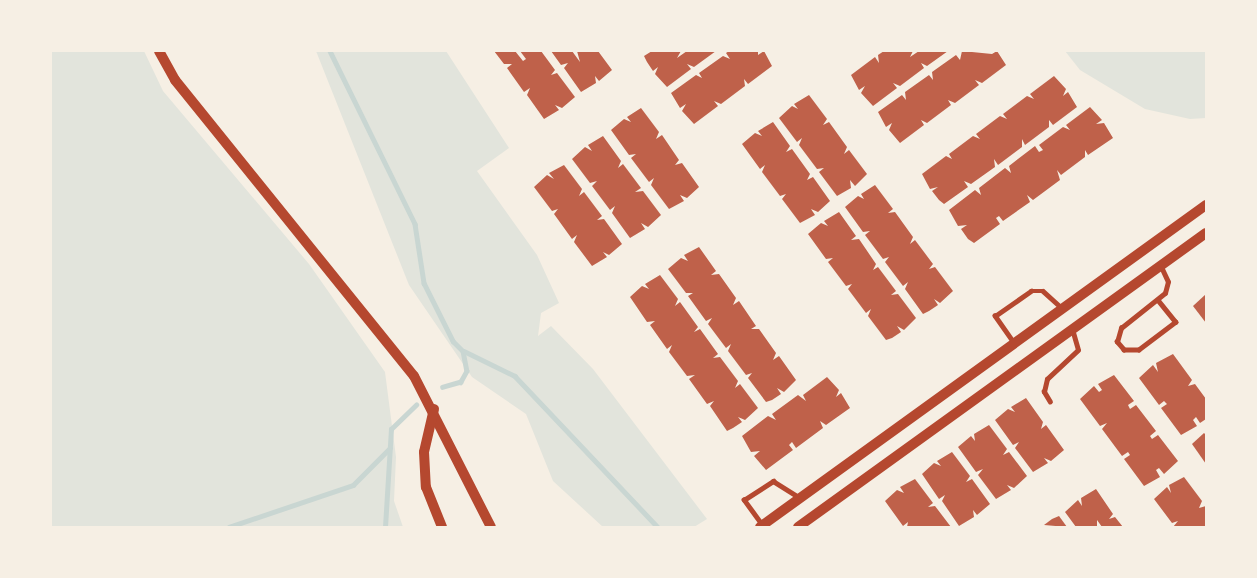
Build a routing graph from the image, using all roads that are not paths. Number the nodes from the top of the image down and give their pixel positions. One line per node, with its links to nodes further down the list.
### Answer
1 (159, 51): 10 (street)
2 (1206, 205): 6 (street)
3 (1206, 233): 4 (street)
4 (1161, 266): 5 (lane); 7 (street)
5 (1158, 300): 5 (lane)
6 (1063, 308): 8 (street); 8 (lane)
7 (1072, 328): 9 (lane); 15 (street)
8 (1014, 343): 11 (street)
9 (1050, 402)
10 (434, 409): 13 (street); 14 (street)
11 (800, 498): 12 (street); 12 (lane)
12 (761, 526)
13 (442, 527)
14 (491, 527)
15 (798, 527)

